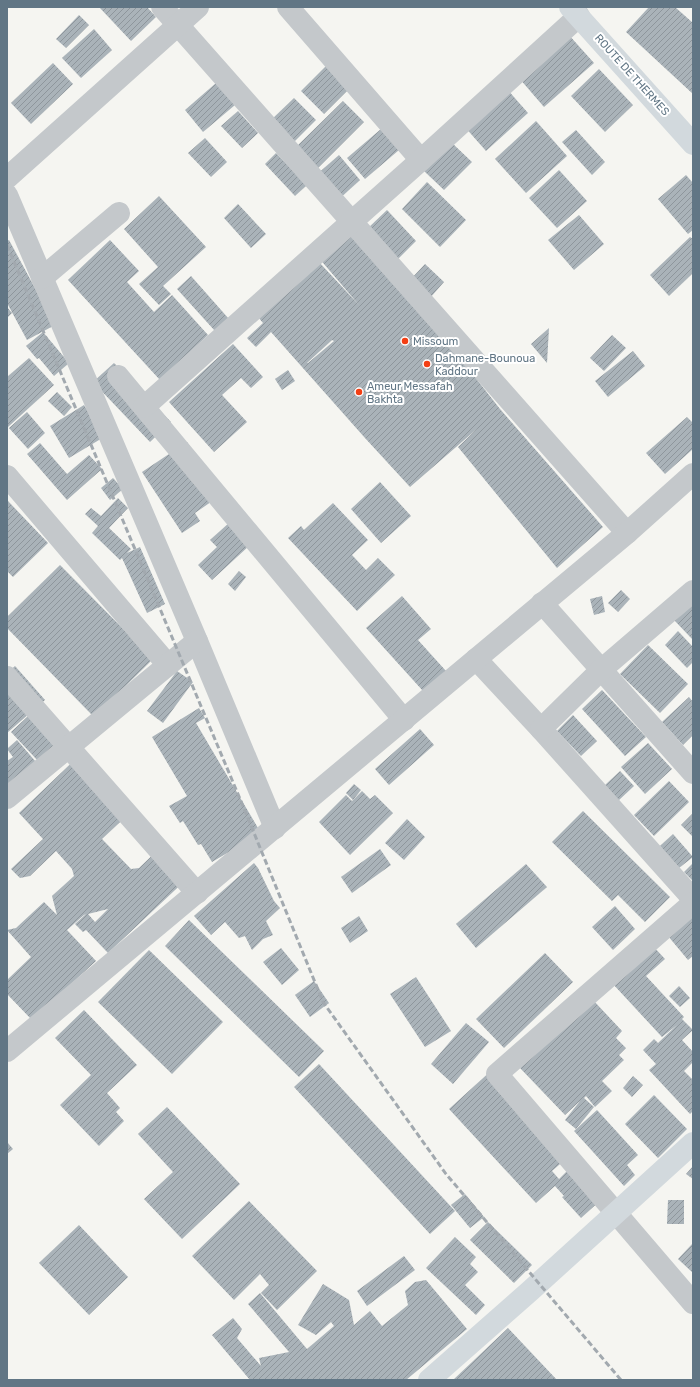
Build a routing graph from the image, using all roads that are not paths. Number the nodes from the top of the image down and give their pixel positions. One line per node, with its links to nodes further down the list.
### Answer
1 (162, 7): 5 (street)
2 (198, 7): 5 (street)
3 (288, 7): 7 (street)
4 (574, 12): 6 (main road, ROUTE DE THERMES); 7 (street)
5 (178, 26): 8 (street); 11 (street)
6 (693, 144)
7 (421, 160): 11 (street)
8 (7, 178)
9 (7, 195): 12 (street)
10 (119, 213): 12 (street)
11 (351, 222): 14 (street); 17 (street)
12 (42, 278): 20 (street)
13 (118, 376): 14 (street)
14 (144, 407): 25 (street)
15 (7, 476): 22 (street)
16 (690, 482): 17 (street)
17 (627, 533): 19 (street)
18 (693, 591): 23 (street)
19 (542, 603): 21 (street); 23 (street)
20 (197, 641): 22 (street); 30 (street)
21 (476, 659): 25 (street); 26 (street)
22 (168, 665): 27 (street)
23 (601, 670): 26 (street); 28 (street)
24 (7, 677): 27 (street)
25 (404, 720): 30 (street)
26 (541, 729): 32 (street)
27 (69, 747): 29 (street); 31 (street)
28 (693, 773)
29 (7, 798)
30 (275, 828): 31 (street)
31 (197, 893): 34 (street)
32 (693, 899)
33 (693, 903): 36 (street)
34 (8, 1047)
35 (693, 1143): 36 (main road)
36 (616, 1212): 37 (street); 38 (main road)
37 (693, 1303)
38 (429, 1380)

